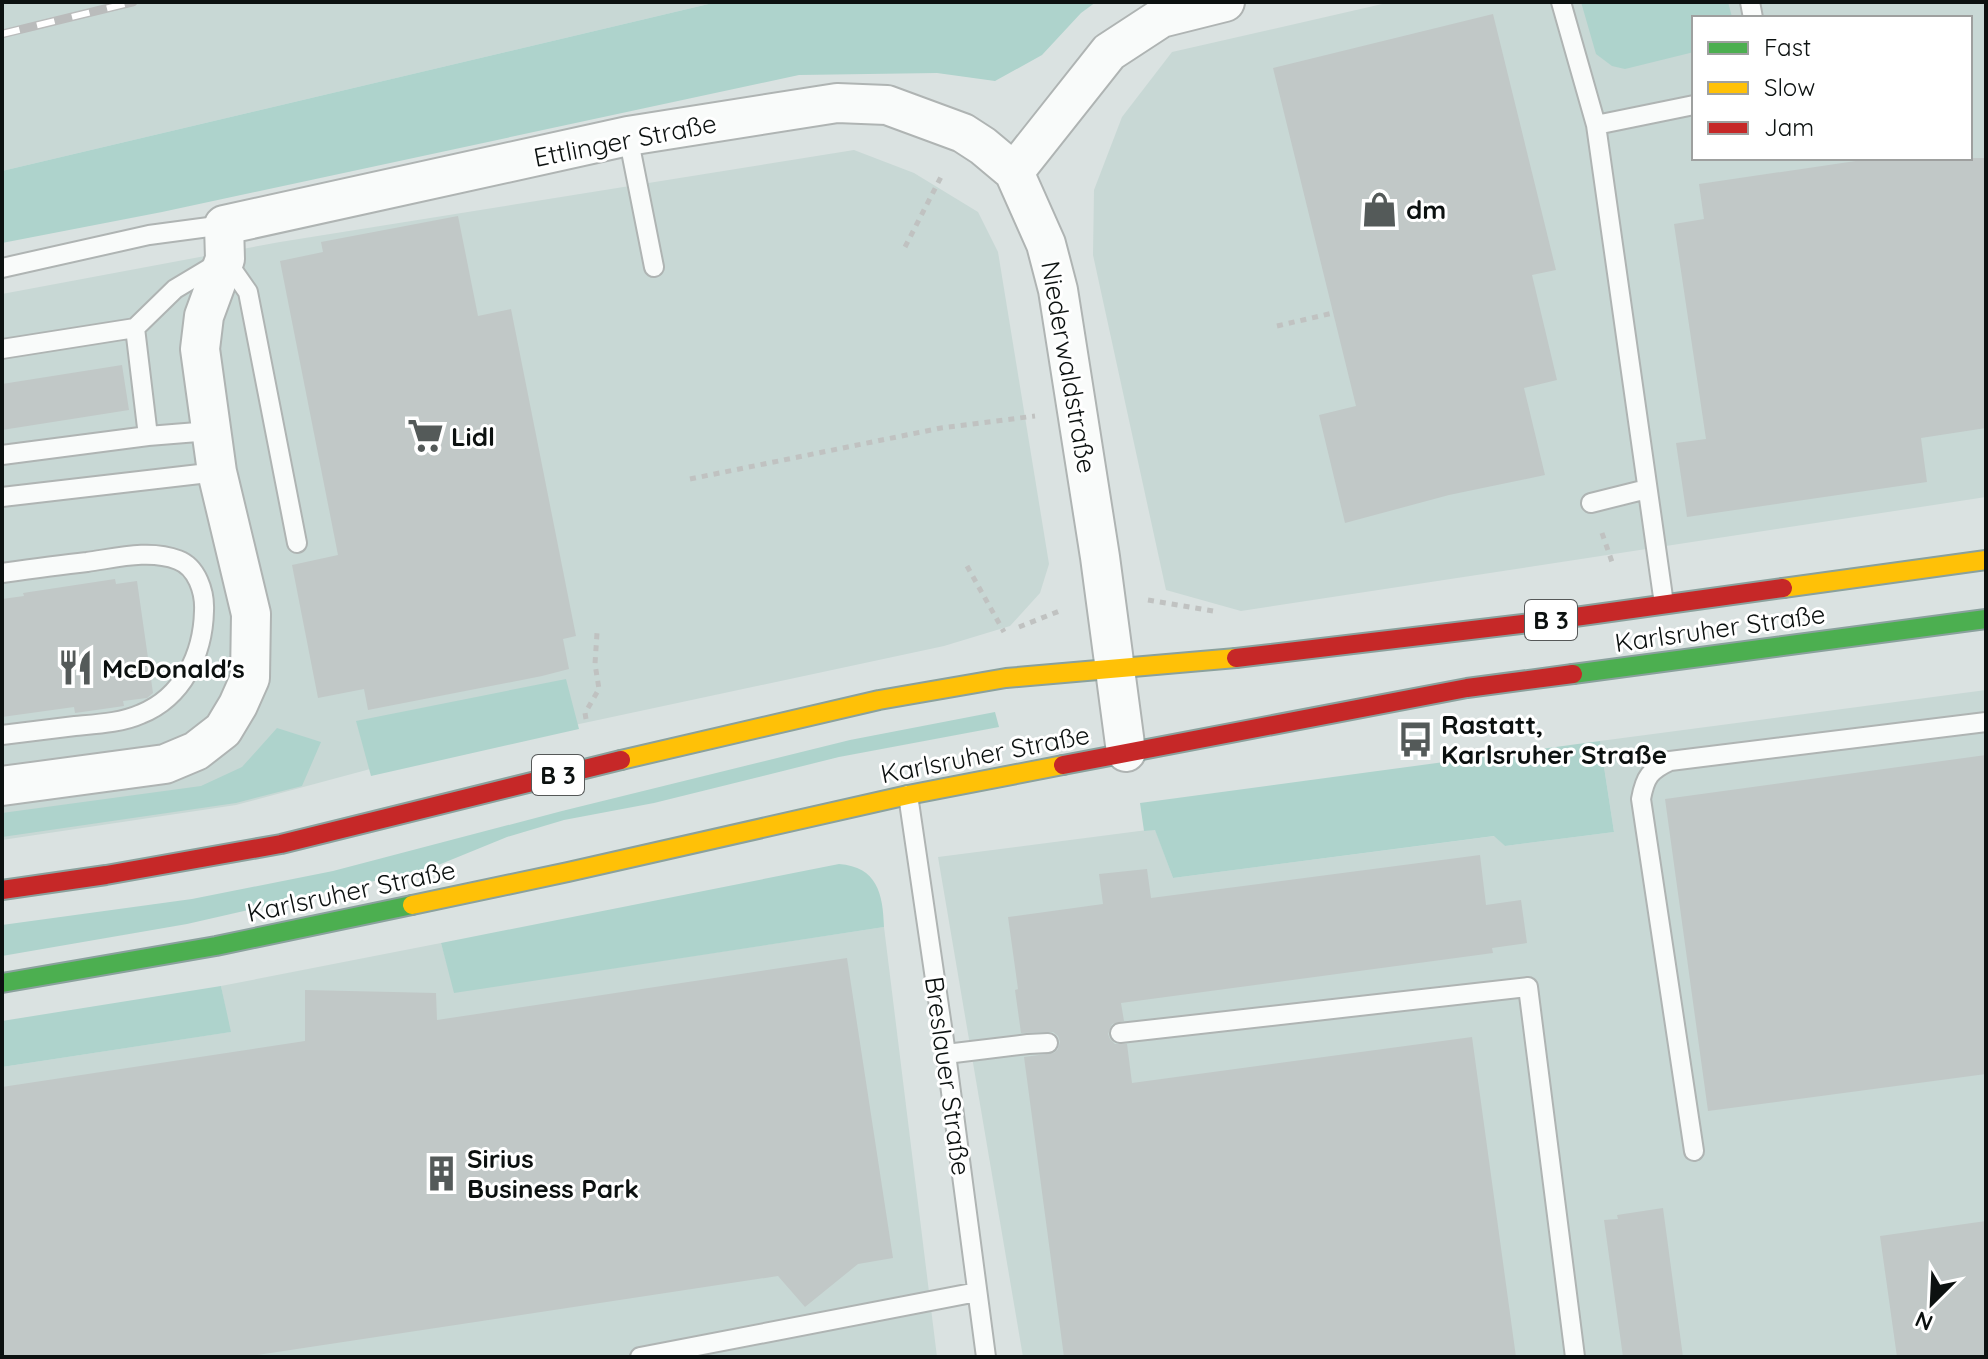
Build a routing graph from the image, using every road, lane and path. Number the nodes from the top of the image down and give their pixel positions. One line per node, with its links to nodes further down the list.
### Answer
1 (1225, 2): 7 (street)
2 (1561, 2): 4 (lane)
3 (1692, 105): 4 (lane)
4 (1596, 125): 22 (lane)
5 (963, 133): 6 (street, Ettlinger Straße); 7 (street, Ettlinger Straße); 9 (path)
6 (628, 136): 8 (street, Ettlinger Straße); 10 (lane)
7 (1014, 172): 16 (street, Niederwaldstraße)
8 (224, 242): 11 (lane, Ettlinger Straße); 14 (lane); 17 (street); 25 (lane)
9 (905, 247)
10 (654, 267)
11 (2, 268)
12 (1333, 313): 13 (path)
13 (1277, 326)
14 (135, 328): 15 (lane); 18 (lane)
15 (2, 349)
16 (1078, 410): 21 (path); 31 (street, Niederwaldstraße)
17 (210, 431): 18 (lane); 20 (street)
18 (148, 436): 19 (lane)
19 (2, 455)
20 (217, 472): 23 (lane); 42 (street)
21 (690, 479)
22 (1647, 489): 24 (lane); 32 (lane)
23 (2, 497)
24 (1591, 503)
25 (297, 543)
26 (1606, 543): 28 (path)
27 (1986, 560): 32 (main road, Karlsruher Straße / B 3)
28 (1597, 564)
29 (967, 566): 35 (path)
30 (2, 573): 40 (lane)
31 (1106, 594): 33 (path); 37 (street, Niederwaldstraße)
32 (1664, 604): 37 (main road, Karlsruher Straße / B 3)
33 (1216, 611)
34 (1986, 619): 41 (main road, Karlsruher Straße / B 3)
35 (1005, 632)
36 (597, 633): 39 (path)
37 (1116, 669): 41 (street, Niederwaldstraße); 44 (main road, Karlsruher Straße / B 3)
38 (1986, 722): 49 (lane)
39 (588, 726)
40 (2, 735)
41 (1126, 752): 43 (main road, Karlsruher Straße / B 3)
42 (2, 786)
43 (908, 795): 45 (main road, Karlsruher Straße / B 3); 48 (lane, Breslauer Straße)
44 (2, 890)
45 (2, 983)
46 (1120, 1033): 53 (lane)
47 (1048, 1043): 48 (lane)
48 (946, 1054): 50 (lane, Breslauer Straße)
49 (1694, 1151)
50 (977, 1292): 51 (lane); 52 (lane, Breslauer Straße)
51 (640, 1357)
52 (986, 1357)
53 (1575, 1357)

